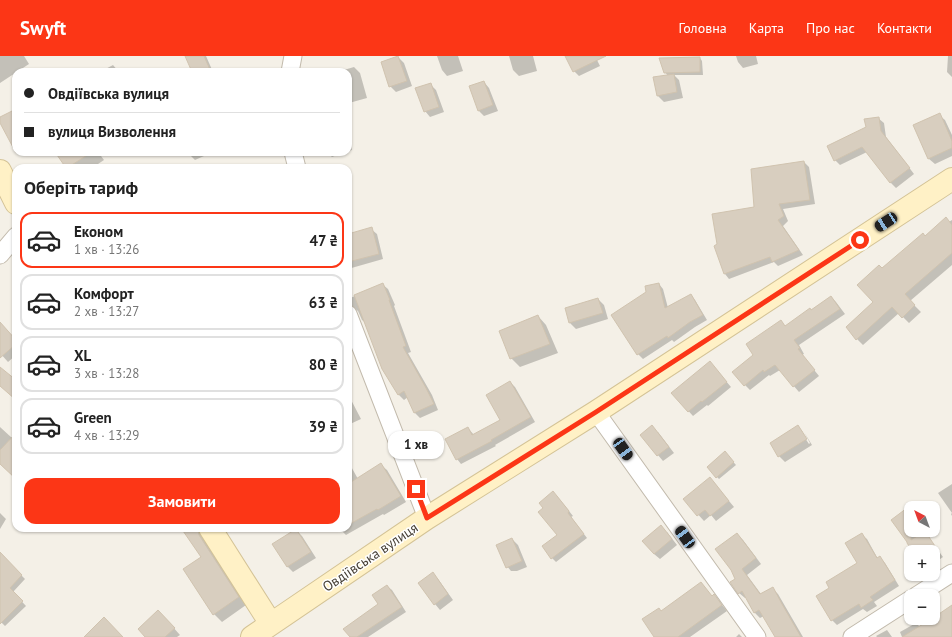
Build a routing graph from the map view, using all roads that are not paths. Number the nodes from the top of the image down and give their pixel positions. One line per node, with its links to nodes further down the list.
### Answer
1 (293, 56): 2 (street)
2 (291, 68)
3 (0, 171): 5 (main road)
4 (952, 179): 9 (main road, Овдіївська вулиця)
5 (12, 195)
6 (12, 241): 7 (street)
7 (0, 255)
8 (352, 324): 10 (street)
9 (596, 412): 10 (main road, Овдіївська вулиця); 17 (street)
10 (427, 518): 15 (main road, Овдіївська вулиця)
11 (213, 532): 15 (main road)
12 (952, 573): 13 (street)
13 (927, 589)
14 (904, 604): 18 (street)
15 (271, 624): 16 (main road, Овдіївська вулиця)
16 (252, 637)
17 (757, 637)
18 (852, 637)

